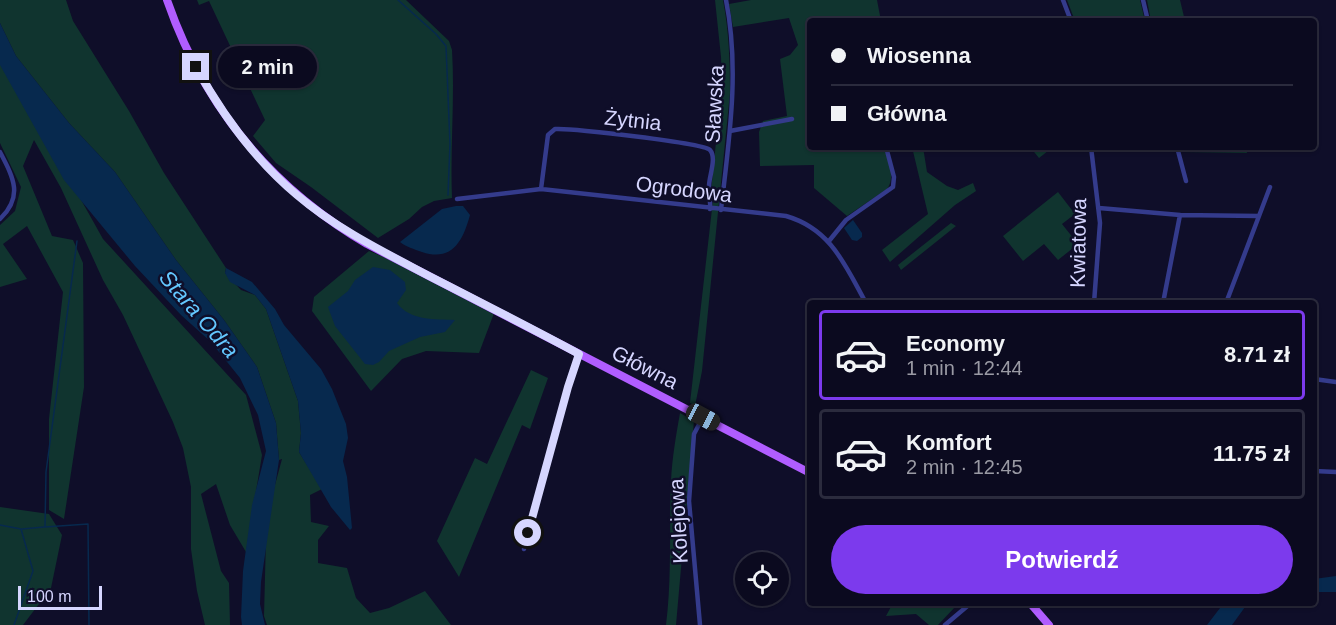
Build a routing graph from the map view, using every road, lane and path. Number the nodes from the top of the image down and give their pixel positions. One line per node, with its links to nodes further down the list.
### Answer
1 (167, 0): 28 (main road, Główna)
2 (726, 0): 8 (street, Sławska)
3 (1063, 0): 5 (street)
4 (1143, 0): 6 (street)
5 (1070, 18)
6 (1147, 18)
7 (792, 119): 8 (street)
8 (730, 131): 19 (street, Sławska)
9 (887, 150): 23 (street)
10 (1091, 150): 18 (street, Kwiatowa)
11 (1178, 150): 13 (street)
12 (0, 152): 22 (street)
13 (1186, 182)
14 (1270, 187): 21 (street)
15 (541, 189): 16 (street, Ogrodowa); 17 (street, Ogrodowa); 17 (street, Żytnia)
16 (457, 199)
17 (711, 208): 19 (street, Ogrodowa)
18 (1099, 208): 20 (street); 25 (street, Kwiatowa)
19 (721, 210): 23 (street, Ogrodowa)
20 (1180, 215): 21 (street); 26 (street)
21 (1258, 216): 27 (street)
22 (0, 219)
23 (829, 241): 24 (street, Ogrodowa)
24 (864, 300)
25 (1094, 300)
26 (1164, 300)
27 (1227, 300)
28 (579, 354): 31 (main road, Główna); 35 (street)
29 (1317, 379): 30 (street)
30 (1336, 382)
31 (703, 417): 32 (main road, Główna); 38 (street, Kolejowa)
32 (807, 471)
33 (1317, 471): 34 (street)
34 (1336, 472)
35 (524, 549)
36 (967, 606): 39 (street)
37 (1033, 606): 40 (main road)
38 (700, 625)
39 (945, 625)
40 (1049, 625)

